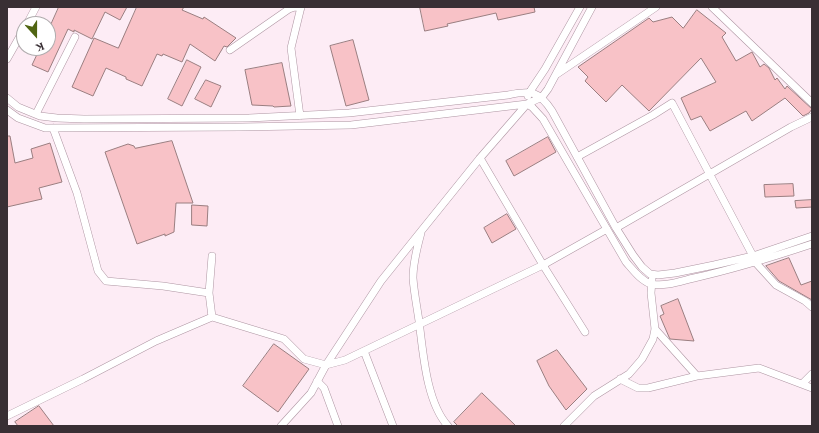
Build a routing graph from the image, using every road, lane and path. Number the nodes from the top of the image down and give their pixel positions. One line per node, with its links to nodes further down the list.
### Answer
1 (36, 7): 7 (street)
2 (301, 7): 10 (street); 20 (street)
3 (580, 7): 13 (street)
4 (592, 7): 12 (street)
5 (656, 7): 12 (street)
6 (712, 7): 16 (street)
7 (31, 16)
8 (75, 37): 19 (street)
9 (16, 43): 11 (street)
10 (230, 50)
11 (7, 59)
12 (556, 74): 14 (street)
13 (529, 93): 14 (street); 17 (street); 20 (street)
14 (542, 97): 17 (street); 23 (street)
15 (7, 98): 19 (street)
16 (812, 103)
17 (527, 104): 22 (street); 24 (street); 26 (street)
18 (7, 110): 22 (street)
19 (36, 114): 20 (street)
20 (300, 116)
21 (812, 117): 27 (street)
22 (53, 128): 38 (street)
23 (568, 140): 24 (street); 25 (street)
24 (560, 146): 29 (street)
25 (577, 157): 27 (street); 28 (street)
26 (480, 158): 30 (street); 35 (street)
27 (710, 174): 28 (street); 34 (street)
28 (616, 228): 36 (street)
29 (607, 229): 35 (street); 37 (street)
30 (422, 230): 41 (street); 45 (street)
31 (812, 236): 34 (street)
32 (812, 244): 34 (street)
33 (212, 256): 38 (street)
34 (754, 259): 36 (street); 37 (street); 39 (street)
35 (543, 265): 41 (street); 43 (street)
36 (654, 275): 37 (street)
37 (650, 284): 42 (street)
38 (209, 293): 40 (street)
39 (812, 307)
40 (212, 317): 45 (street); 52 (street)
41 (420, 323): 44 (street); 56 (street)
42 (655, 329): 47 (street); 48 (street)
43 (585, 332)
44 (364, 351): 45 (street); 55 (street)
45 (326, 365): 49 (street)
46 (812, 374): 50 (street)
47 (697, 376): 48 (street); 50 (street)
48 (620, 379): 57 (street)
49 (317, 381): 53 (street); 54 (street)
50 (802, 384): 51 (street)
51 (812, 388)
52 (7, 416)
53 (281, 426)
54 (338, 426)
55 (393, 426)
56 (448, 426)
57 (564, 426)

